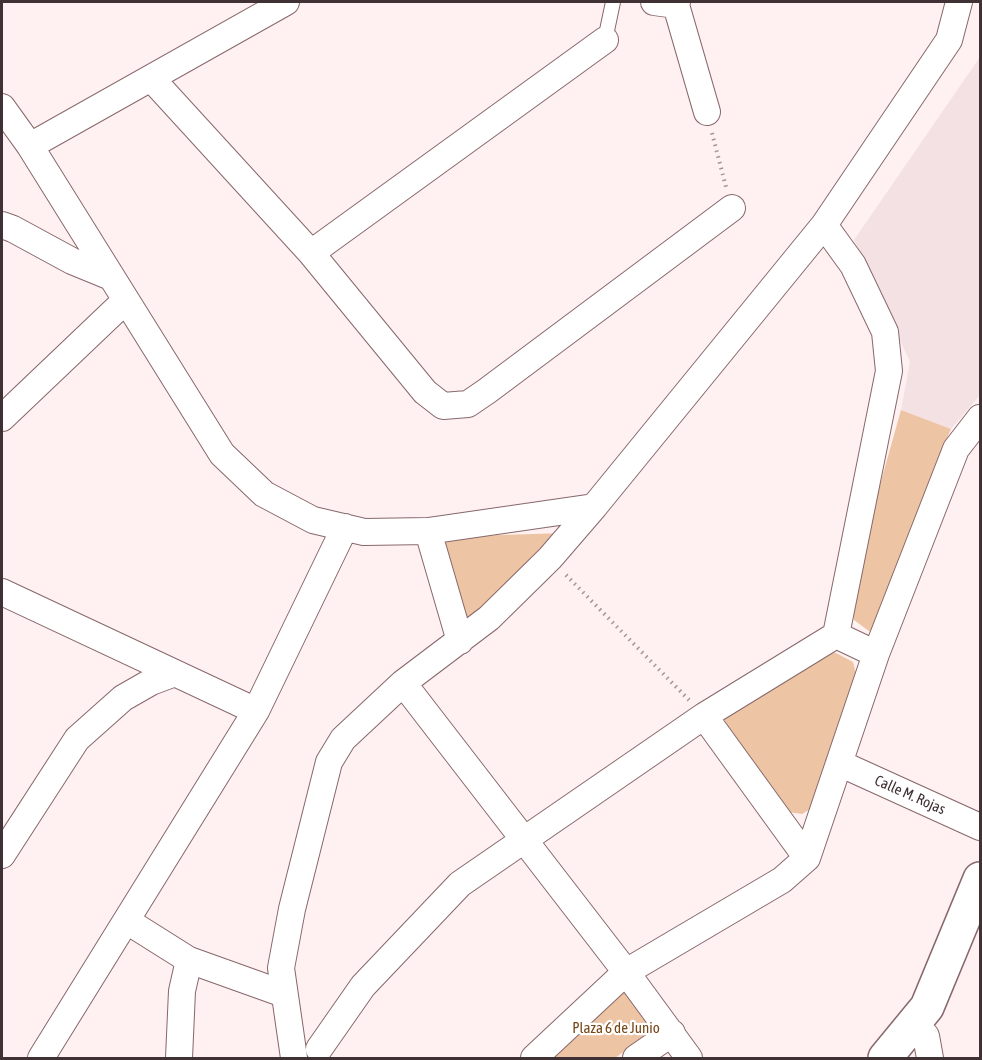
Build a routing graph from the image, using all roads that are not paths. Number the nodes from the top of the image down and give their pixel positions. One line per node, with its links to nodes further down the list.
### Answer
1 (286, 2): 6 (street)
2 (613, 2): 5 (lane)
3 (669, 2): 8 (street)
4 (959, 2): 12 (street)
5 (605, 40): 13 (street)
6 (151, 78): 9 (street); 13 (street)
7 (2, 107): 9 (street)
8 (707, 112)
9 (30, 146): 14 (street)
10 (732, 208): 13 (street)
11 (2, 225): 14 (street)
12 (824, 225): 18 (street); 22 (street)
13 (311, 253)
14 (111, 277): 15 (street)
15 (126, 300): 16 (street); 19 (street)
16 (2, 418)
17 (981, 418): 24 (street)
18 (594, 507): 20 (street); 23 (street)
19 (345, 527): 20 (street); 27 (street)
20 (428, 531): 23 (street)
21 (2, 592): 25 (street)
22 (836, 635): 24 (street); 28 (street)
23 (460, 641): 26 (street)
24 (876, 654): 29 (street)
25 (175, 673): 27 (street); 32 (street)
26 (403, 683): 31 (street); 38 (street)
27 (256, 711): 35 (street)
28 (704, 716): 31 (street); 33 (street)
29 (839, 764): 30 (street, Calle M. Rojas); 33 (street)
30 (981, 827)
31 (525, 840): 37 (street); 41 (street)
32 (2, 855)
33 (807, 858): 37 (street)
34 (981, 879): 39 (main road)
35 (127, 921): 36 (street); 43 (street)
36 (189, 960): 38 (street); 44 (street)
37 (626, 972): 40 (street); 45 (street)
38 (284, 994): 42 (street)
39 (914, 1022): 48 (main road); 49 (street)
40 (672, 1033): 46 (street); 47 (street)
41 (327, 1054): 42 (street)
42 (293, 1056)
43 (41, 1059)
44 (179, 1059)
45 (534, 1059)
46 (636, 1059)
47 (689, 1059)
48 (885, 1059)
49 (930, 1059)

